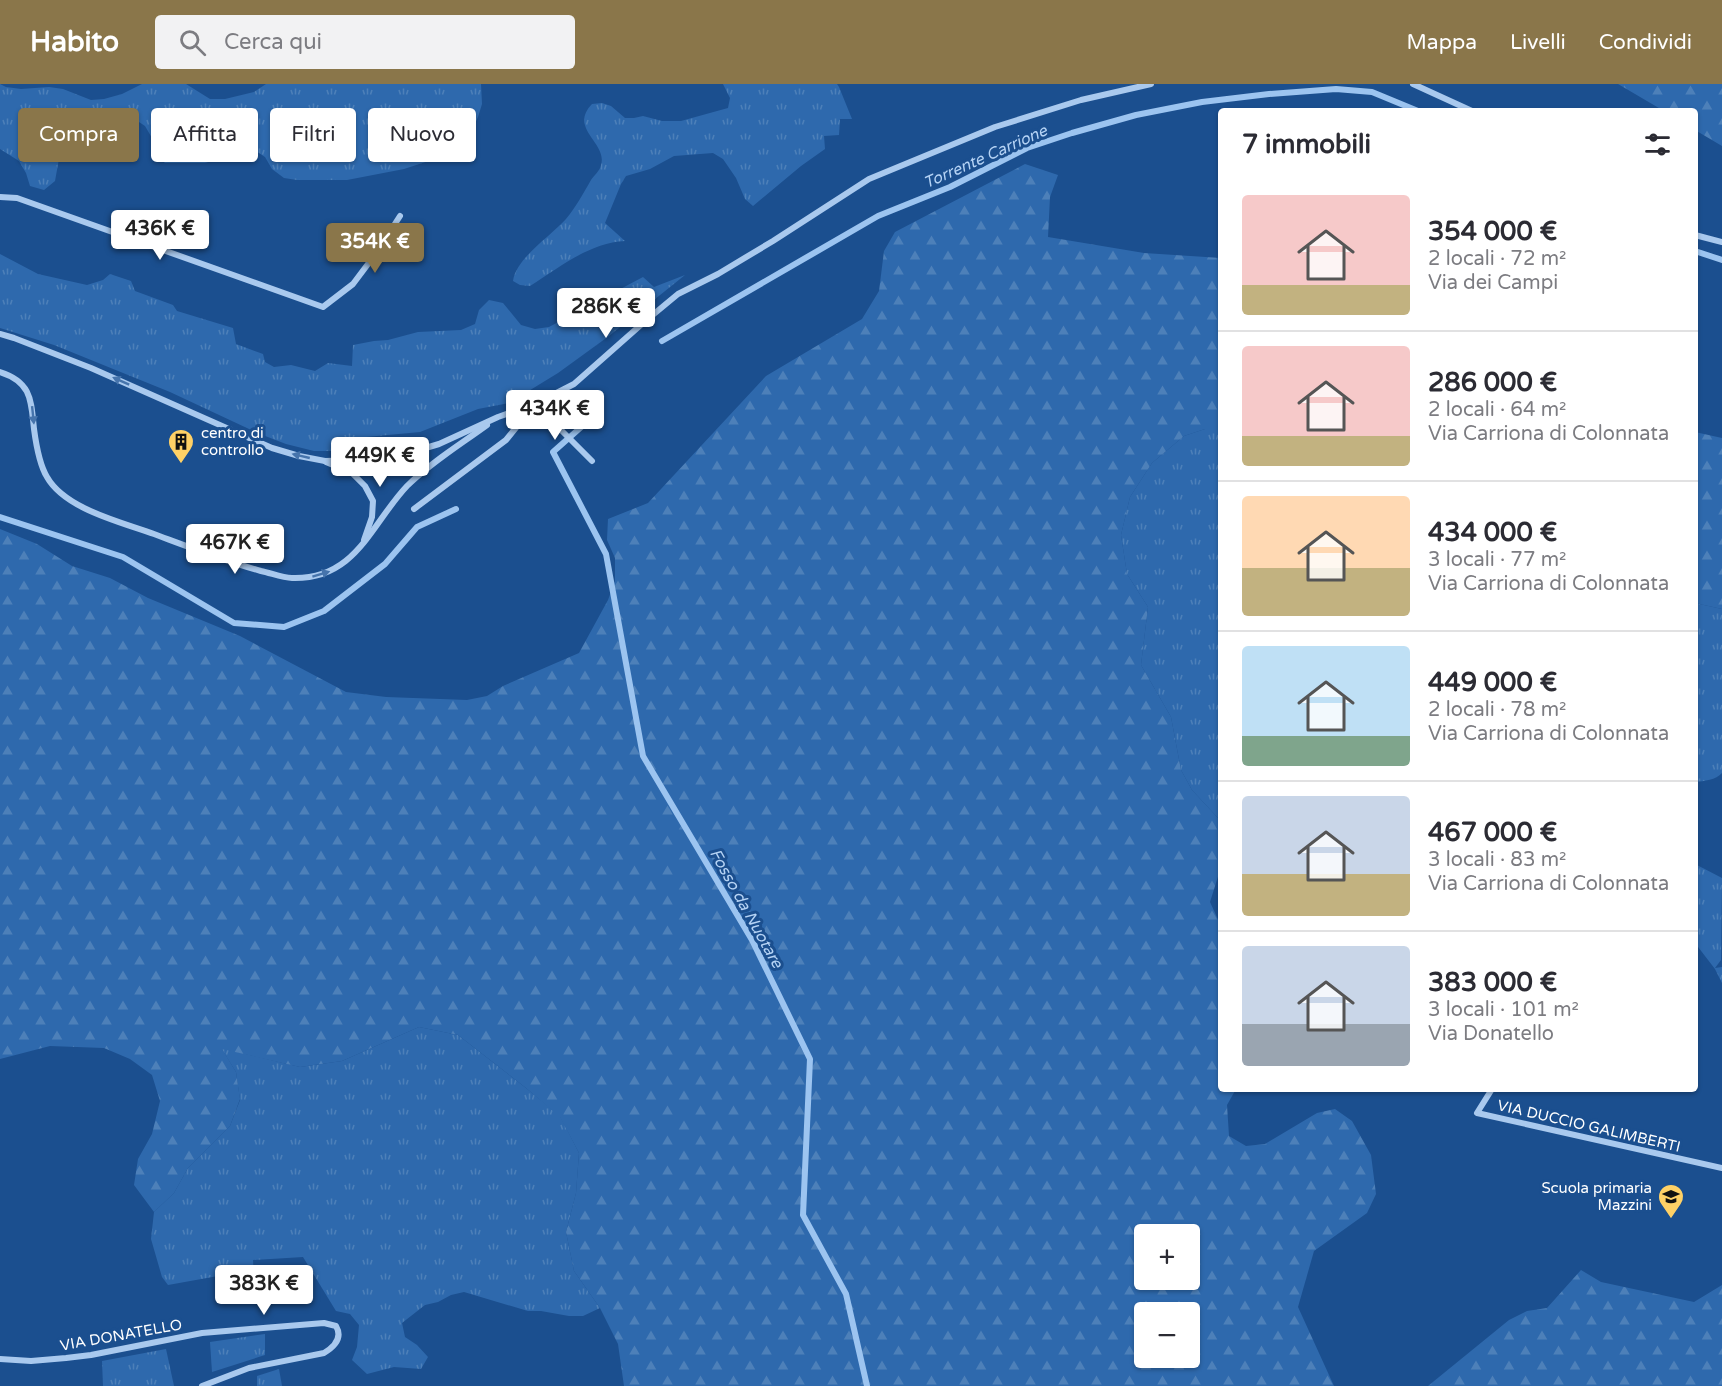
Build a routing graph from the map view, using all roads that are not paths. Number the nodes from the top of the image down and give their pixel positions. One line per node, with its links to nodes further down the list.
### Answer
1 (1151, 84): 10 (street)
2 (1413, 84): 3 (street)
3 (1465, 108)
4 (0, 197): 5 (street)
5 (400, 216)
6 (1698, 237): 7 (street)
7 (1722, 243)
8 (0, 334): 12 (street, one-way to 8)
9 (0, 372): 15 (street, one-way to 15)
10 (535, 404): 11 (street); 13 (street); 14 (street)
11 (498, 417): 12 (street); 15 (street)
12 (325, 461): 15 (street)
13 (592, 461)
14 (414, 509)
15 (362, 547)
16 (1490, 1092): 17 (street, VIA DUCCIO GALIMBERTI)
17 (1722, 1168)
18 (0, 1359): 19 (street, VIA DONATELLO)
19 (202, 1386)

